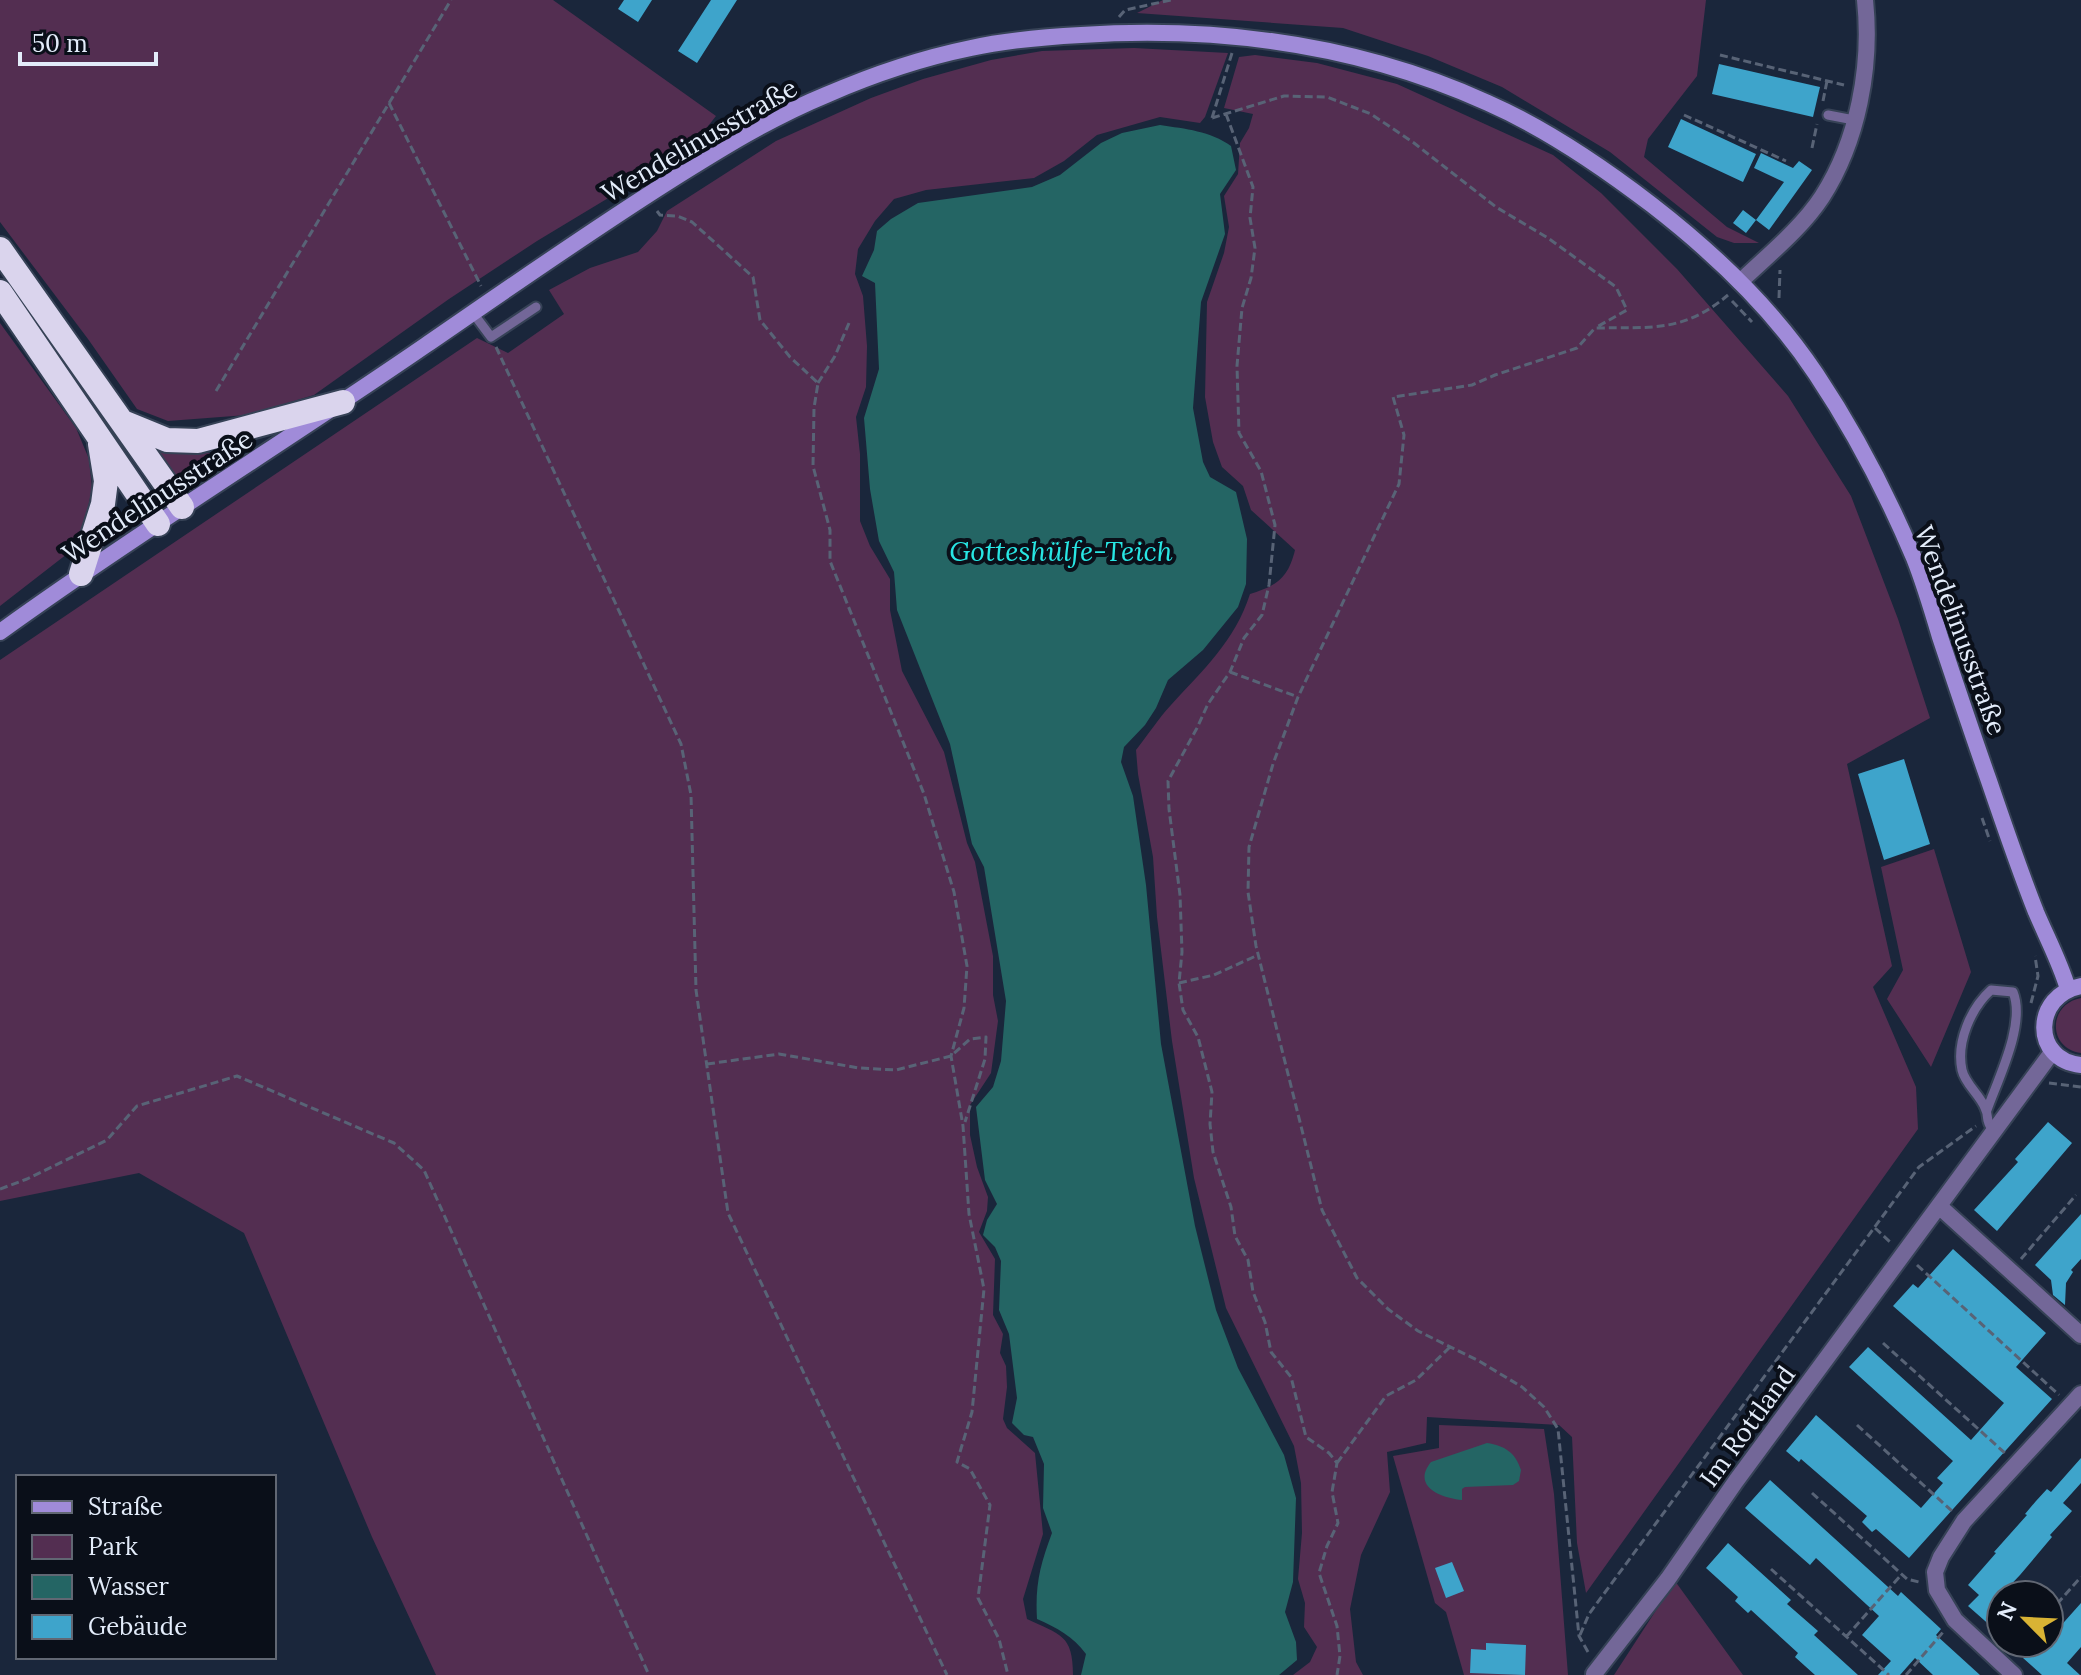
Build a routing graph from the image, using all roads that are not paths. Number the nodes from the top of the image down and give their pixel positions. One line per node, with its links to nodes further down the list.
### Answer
1 (1865, 0): 3 (street)
2 (1828, 115): 3 (lane)
3 (1854, 120): 5 (street)
4 (0, 249): 10 (highway)
5 (1740, 282): 8 (main road, Wendelinusstraße); 16 (main road, Wendelinusstraße)
6 (0, 292): 11 (highway)
7 (536, 307): 8 (lane)
8 (473, 313): 9 (main road, Wendelinusstraße)
9 (343, 402): 10 (highway); 12 (main road, Wendelinusstraße)
10 (123, 422): 12 (highway)
11 (98, 434): 13 (highway); 14 (highway)
12 (182, 507): 13 (main road, Wendelinusstraße)
13 (158, 524): 14 (main road, Wendelinusstraße)
14 (81, 574): 15 (main road, Wendelinusstraße)
15 (0, 632)
16 (2075, 988): 17 (main road)
17 (2053, 1051): 18 (main road); 19 (street, Im Rottland)
18 (2081, 1065)
19 (1989, 1121): 19 (lane); 20 (street, Im Rottland)
20 (1939, 1206): 21 (street); 23 (street, Im Rottland)
21 (2081, 1335)
22 (2076, 1400): 24 (street)
23 (1594, 1674)
24 (2014, 1675)

